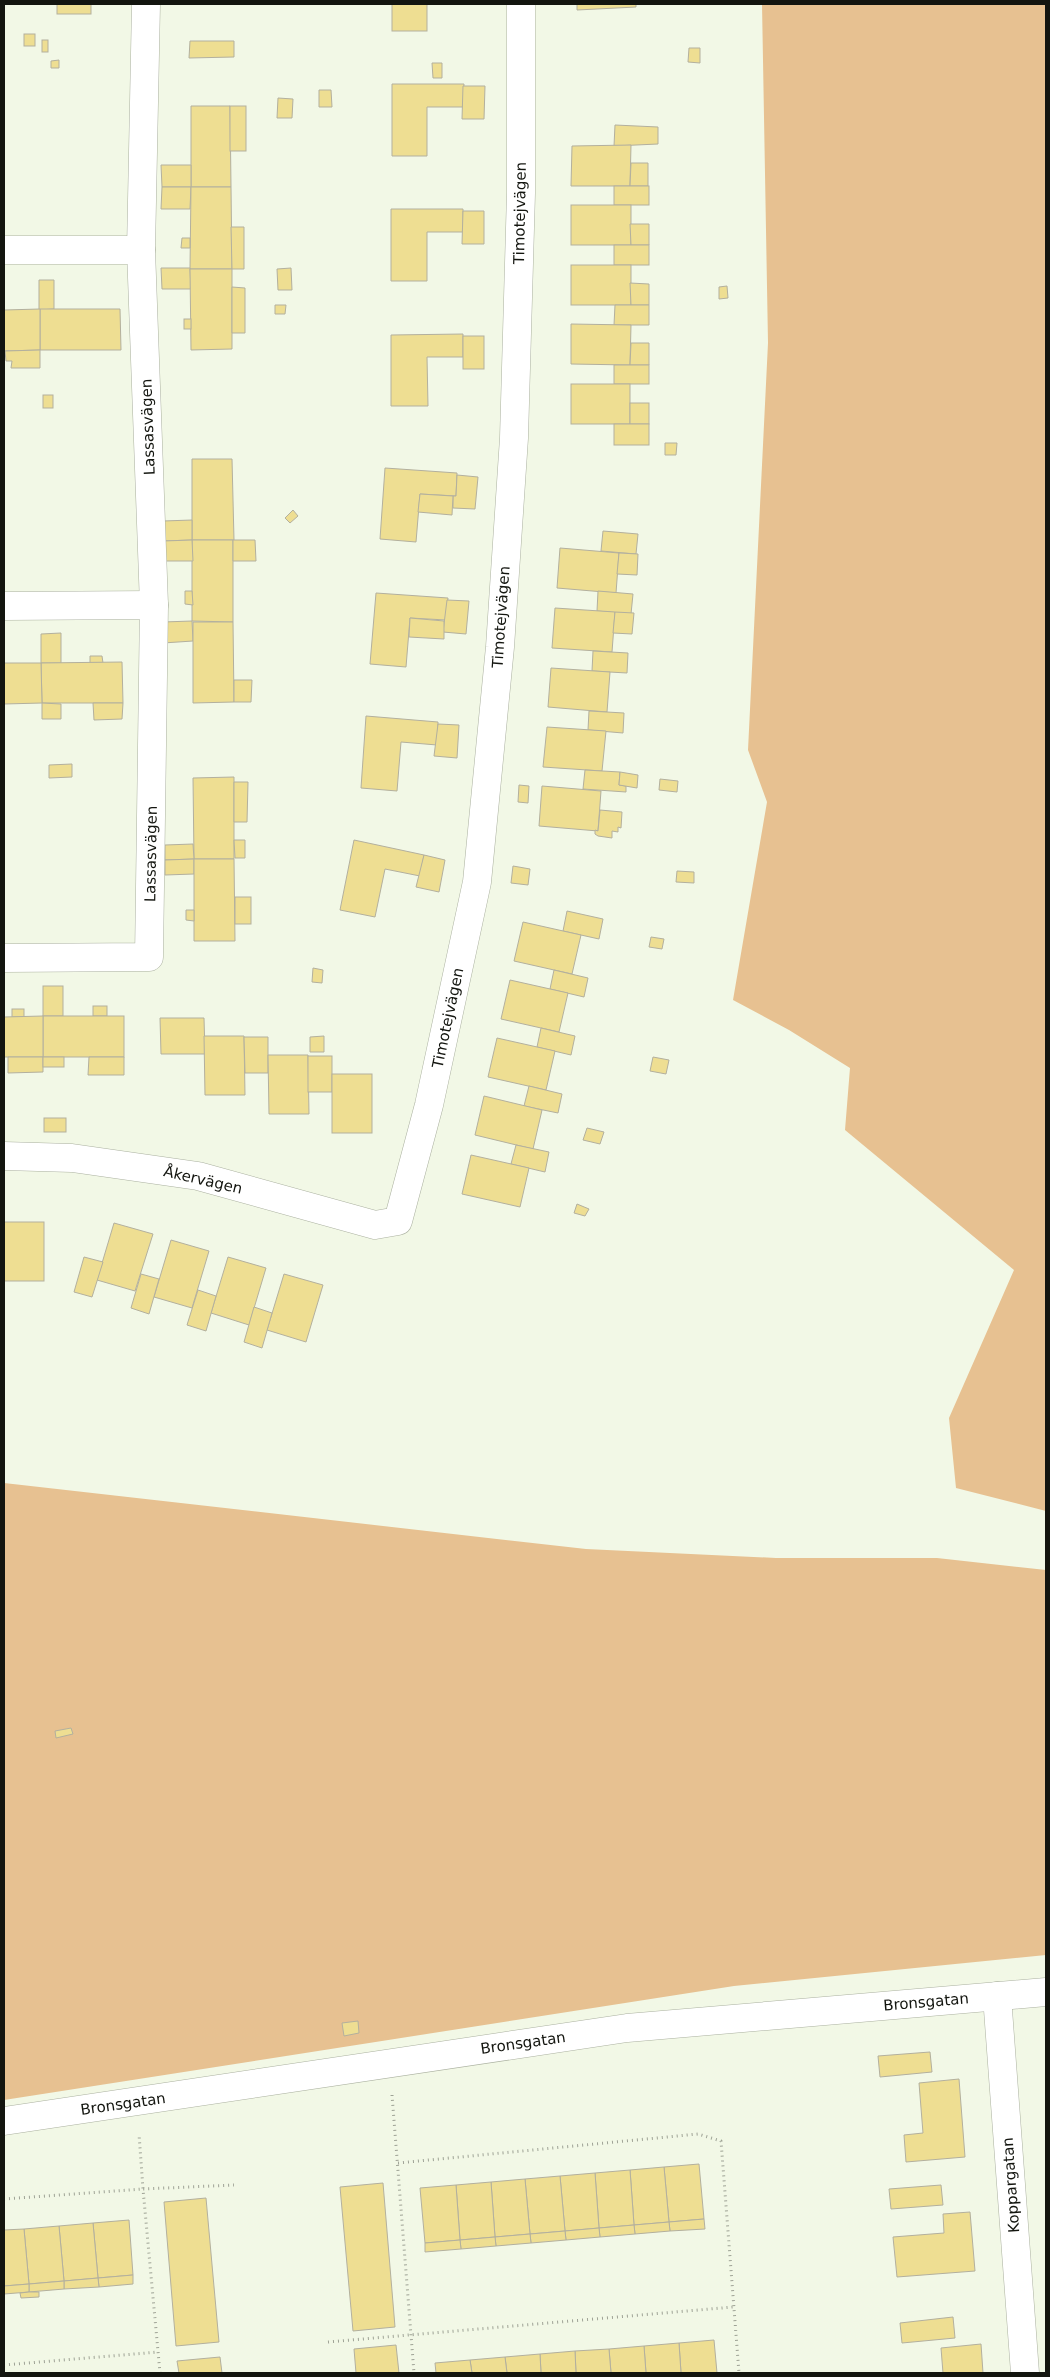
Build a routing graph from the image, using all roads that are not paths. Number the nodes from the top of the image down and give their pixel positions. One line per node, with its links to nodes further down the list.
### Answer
1 (146, 4): 4 (street, Lassasvägen)
2 (521, 4): 9 (street, Timotejvägen)
3 (4, 250): 4 (street)
4 (142, 250): 5 (street, Lassasvägen)
5 (154, 605): 6 (street); 7 (street, Lassasvägen)
6 (4, 606)
7 (4, 958)
8 (4, 1156): 9 (street, Åkervägen)
9 (398, 1221)
10 (1046, 1992): 11 (street, Bronsgatan)
11 (997, 1996): 12 (street, Bronsgatan); 13 (street, Koppargatan)
12 (4, 2121)
13 (1025, 2373)

